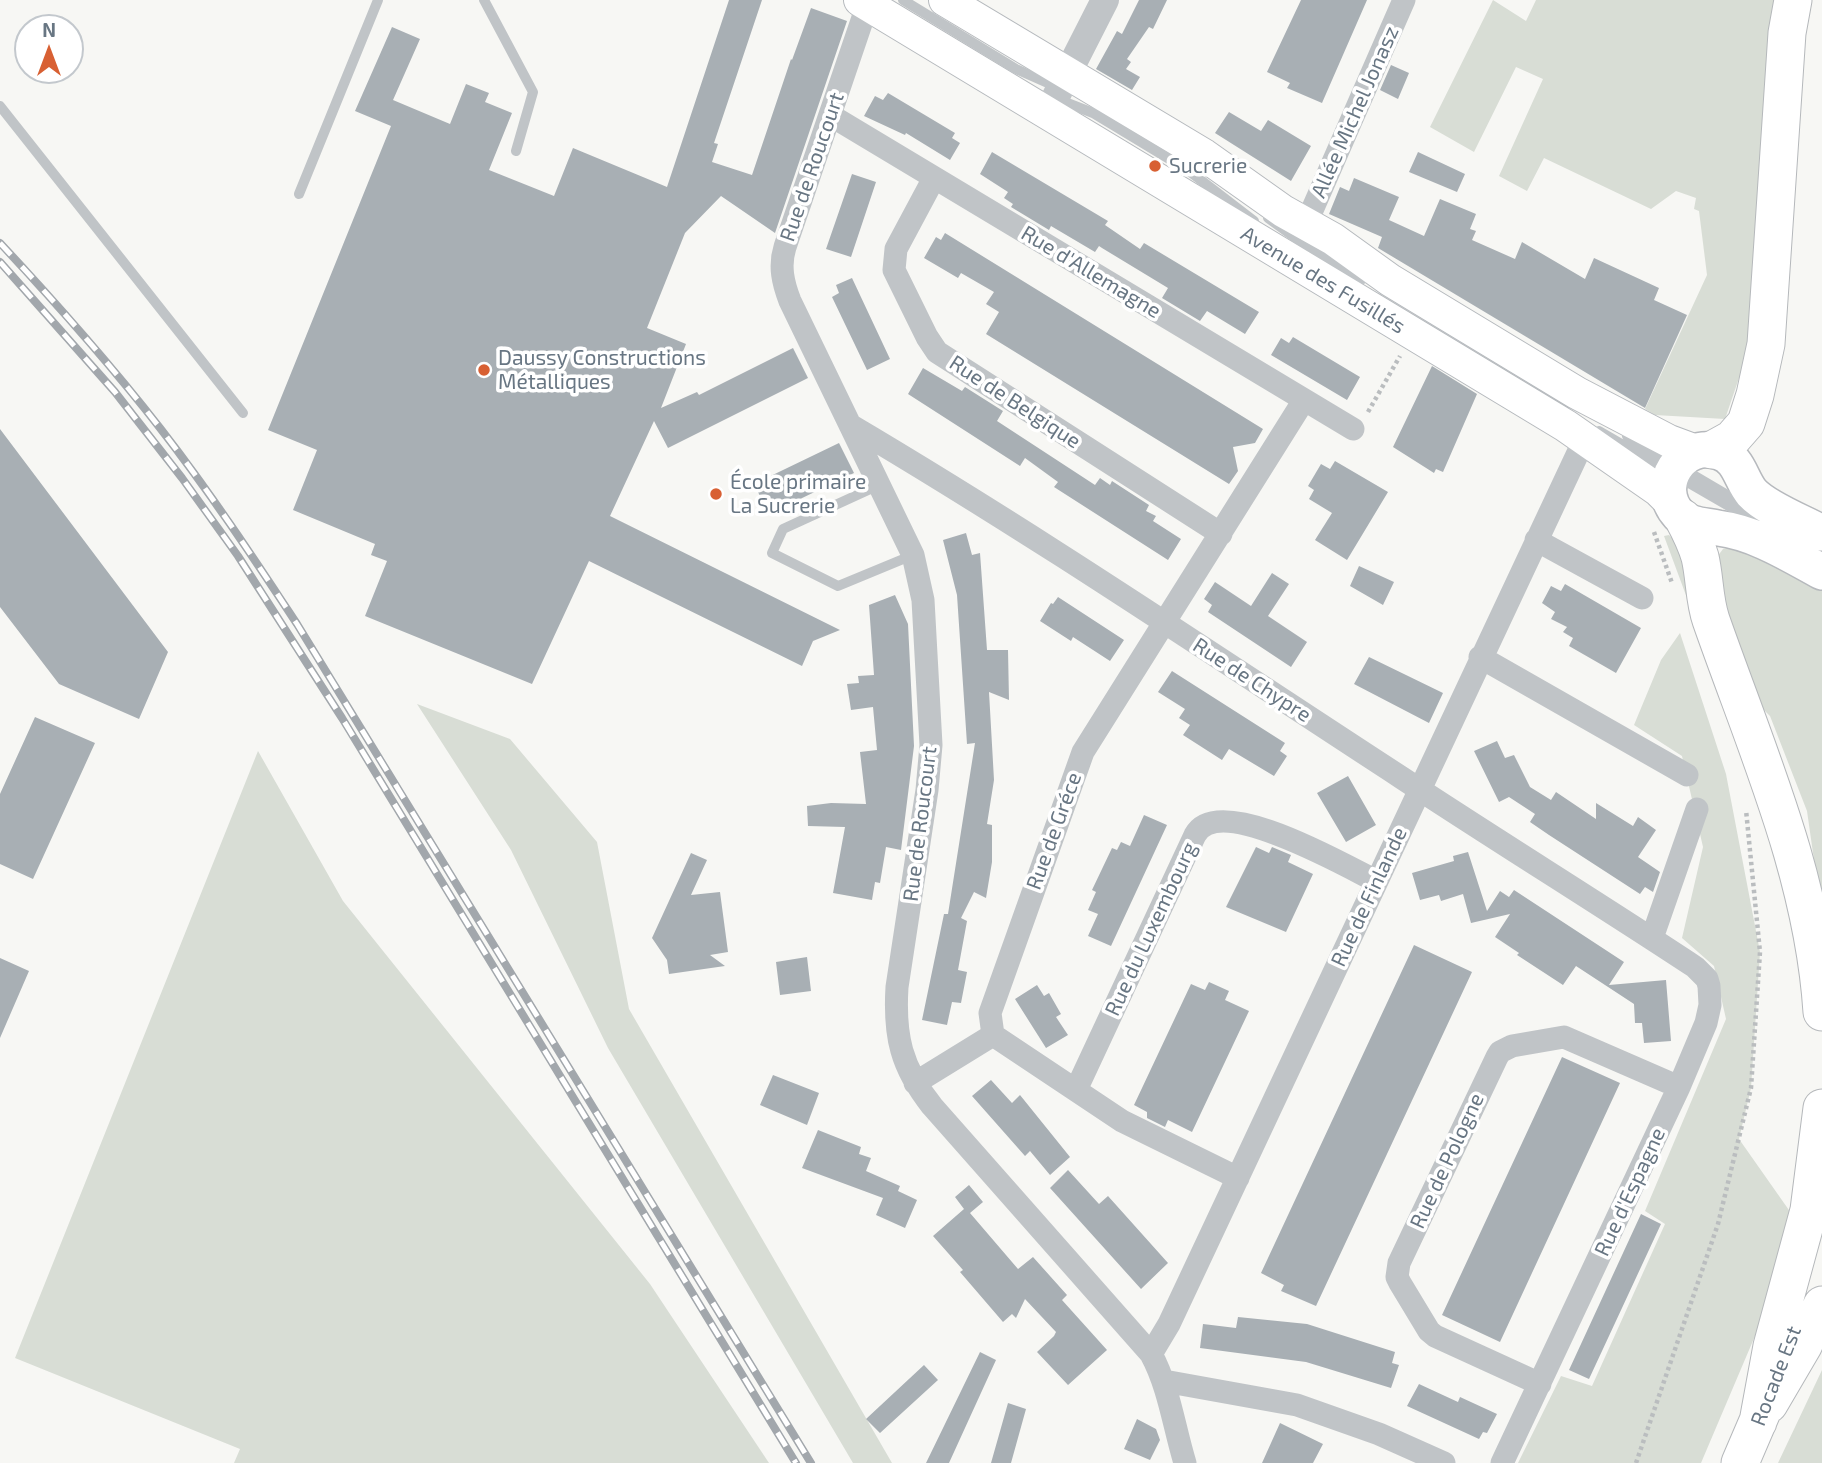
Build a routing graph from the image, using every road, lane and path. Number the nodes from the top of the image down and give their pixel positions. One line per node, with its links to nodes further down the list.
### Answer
1 (378, 0): 14 (lane)
2 (484, 0): 12 (lane)
3 (903, 0): 9 (lane)
4 (945, 0): 9 (main road, Avenue des Fusillés)
5 (1105, 0): 9 (street)
6 (1404, 0): 15 (street, Allée Michel Jonasz)
7 (1793, 0): 26 (highway)
8 (870, 1): 9 (main road, Avenue des Fusillés); 11 (street, Rue de Roucourt)
9 (1057, 93): 15 (main road, Avenue des Fusillés); 16 (lane); 17 (main road, Avenue des Fusillés); 18 (lane)
10 (0, 106): 22 (lane)
11 (830, 115): 13 (street, Rue d'Allemagne); 23 (street, Rue de Roucourt)
12 (516, 151)
13 (934, 178): 20 (street, Rue d'Allemagne); 29 (street, Rue de Belgique)
14 (299, 194)
15 (1306, 224): 26 (main road, Avenue des Fusillés)
16 (1373, 285)
17 (1413, 334): 24 (main road, Avenue des Fusillés); 25 (path)
18 (1451, 342)
19 (1504, 363): 21 (lane)
20 (1304, 400): 25 (street, Rue d'Allemagne); 29 (street, Rue de Gréce)
21 (1575, 405)
22 (243, 413)
23 (850, 425): 27 (street, Rue de Roucourt); 34 (street, Rue de Chypre)
24 (1592, 428): 26 (main road, Avenue des Fusillés); 30 (street, Rue de Finlande)
25 (1353, 429)
26 (1685, 477): 28 (lane); 28 (main road, Avenue des Fusillés); 28 (main road, Avenue des Fusillés); 41 (highway)
27 (879, 485): 31 (street, Rue de Roucourt); 31 (lane)
28 (1790, 531): 32 (main road)
29 (1221, 534): 34 (street, Rue de Gréce)
30 (1536, 540): 33 (street); 35 (street, Rue de Finlande)
31 (913, 555): 43 (street, Rue de Roucourt)
32 (1822, 572)
33 (1642, 598)
34 (1165, 622): 37 (street, Rue de Chypre); 42 (street, Rue de Gréce)
35 (1480, 657): 36 (street); 37 (street, Rue de Finlande)
36 (1687, 775)
37 (1420, 790): 39 (street, Rue de Finlande); 40 (street, Rue de Chypre)
38 (1697, 809): 40 (street)
39 (1376, 881): 45 (street, Rue du Luxembourg); 47 (street, Rue de Finlande)
40 (1652, 938): 44 (street, Rue d'Espagne)
41 (1822, 1012)
42 (993, 1035): 43 (street); 45 (street)
43 (915, 1083): 50 (street, Rue de Roucourt)
44 (1679, 1087): 52 (street, Rue d'Espagne); 52 (street, Rue de Pologne)
45 (1076, 1090): 47 (street)
46 (1822, 1108): 53 (highway)
47 (1238, 1178): 50 (street, Rue de Finlande)
48 (1822, 1247): 53 (highway, Rocade Est)
49 (1822, 1305): 53 (highway)
50 (1151, 1354): 51 (street, Rue de Roucourt)
51 (1164, 1381): 54 (street, Rue de Roucourt); 55 (street)
52 (1540, 1384): 56 (street, Rue d'Espagne)
53 (1758, 1422): 57 (highway, Rocade Est)
54 (1185, 1463)
55 (1444, 1463)
56 (1502, 1463)
57 (1740, 1463)

